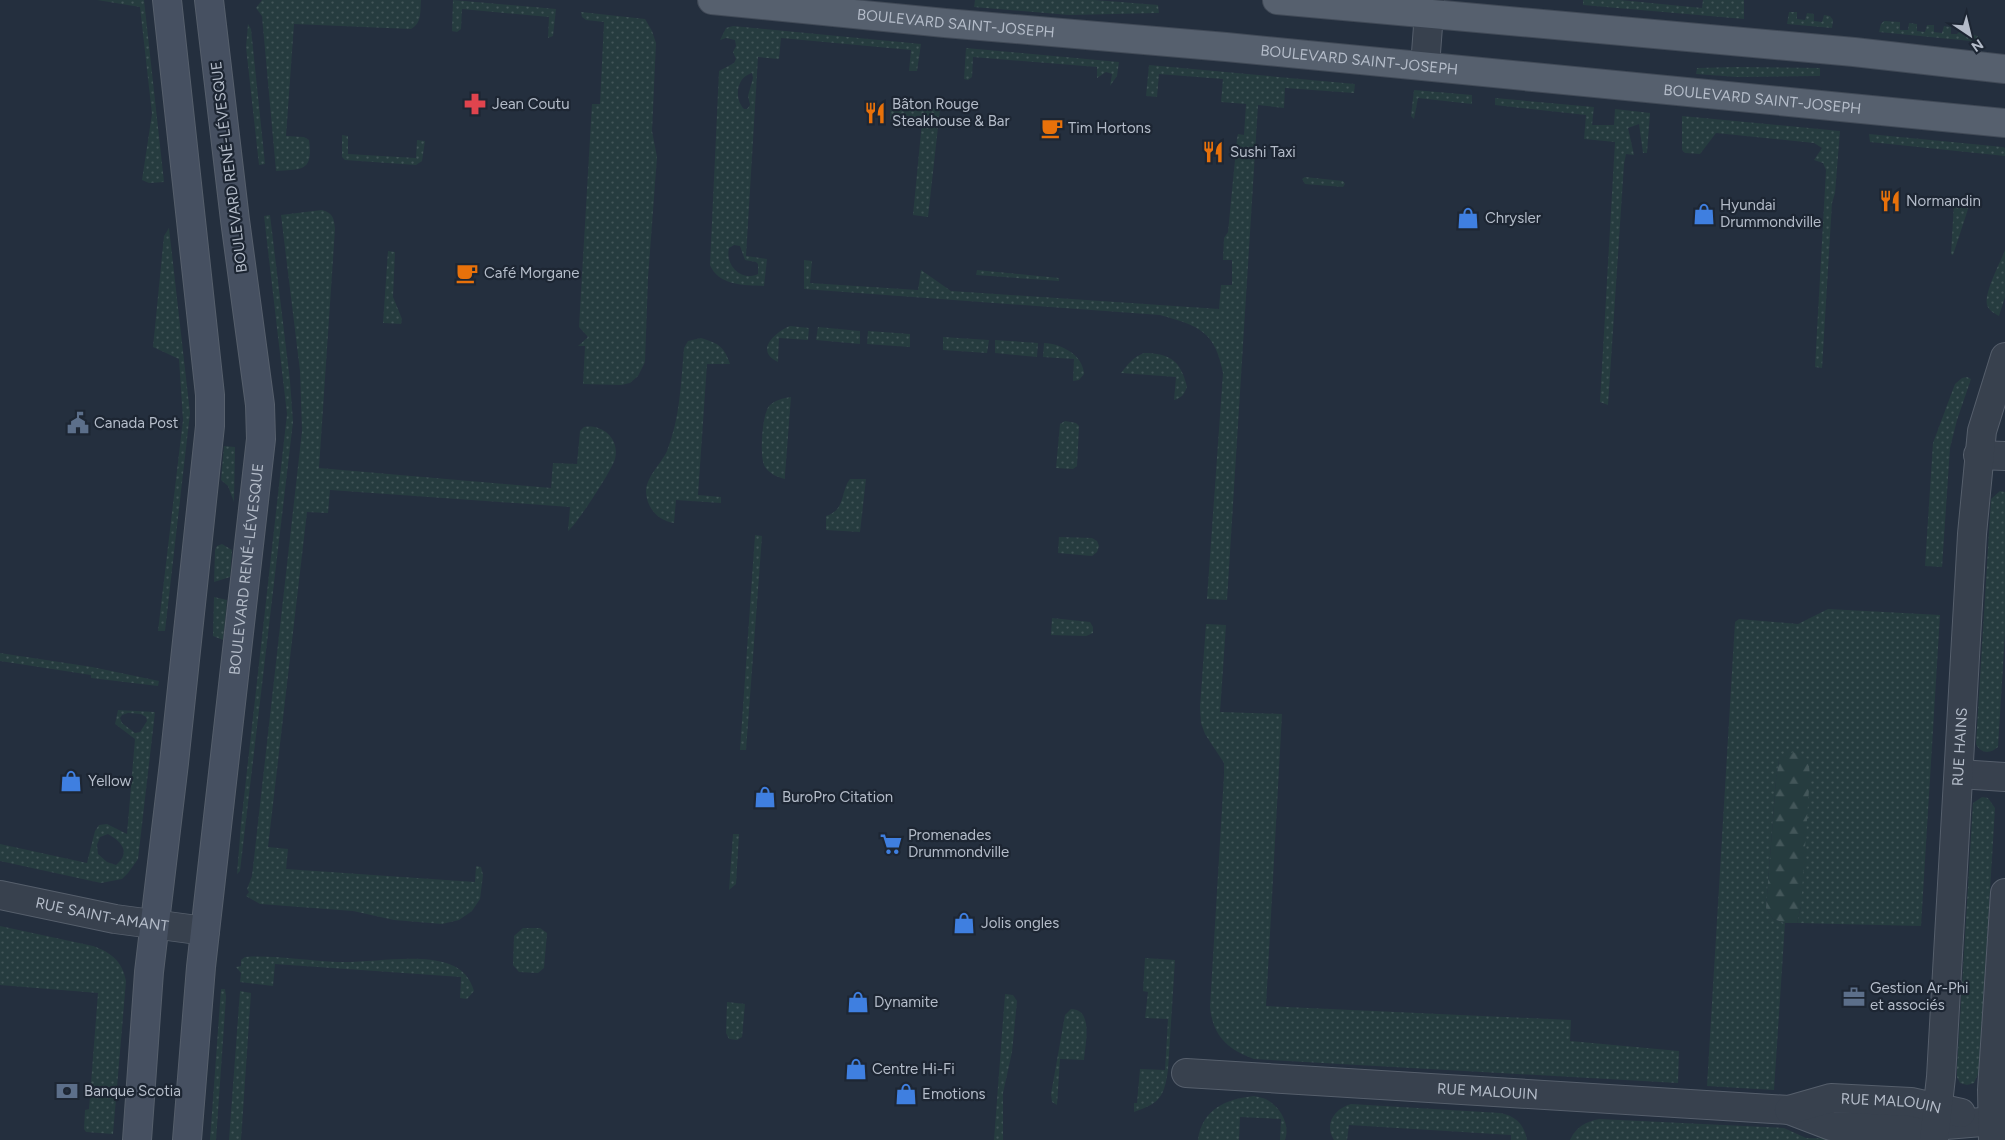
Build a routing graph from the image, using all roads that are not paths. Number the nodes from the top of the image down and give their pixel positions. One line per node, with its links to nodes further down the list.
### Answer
1 (167, 0): 15 (main road)
2 (209, 0): 16 (main road, BOULEVARD RENÉ-LÉVESQUE)
3 (712, 0): 6 (main road, BOULEVARD SAINT-JOSEPH)
4 (1277, 0): 5 (main road)
5 (1430, 7): 6 (street); 7 (main road)
6 (1425, 66): 8 (main road, BOULEVARD SAINT-JOSEPH)
7 (2005, 69)
8 (2005, 123)
9 (2005, 357): 10 (street, RUE HAINS)
10 (1992, 456): 11 (street, RUE HAINS)
11 (1959, 774): 12 (street); 18 (street, RUE HAINS)
12 (2005, 777)
13 (2005, 893): 19 (street)
14 (0, 895): 15 (street, RUE SAINT-AMANT)
15 (155, 925): 16 (street, RUE SAINT-AMANT); 20 (main road)
16 (206, 931): 21 (main road, BOULEVARD RENÉ-LÉVESQUE)
17 (1186, 1073): 18 (street, RUE MALOUIN)
18 (1935, 1125): 19 (street, RUE MALOUIN)
19 (1997, 1128)
20 (137, 1140)
21 (187, 1140)

